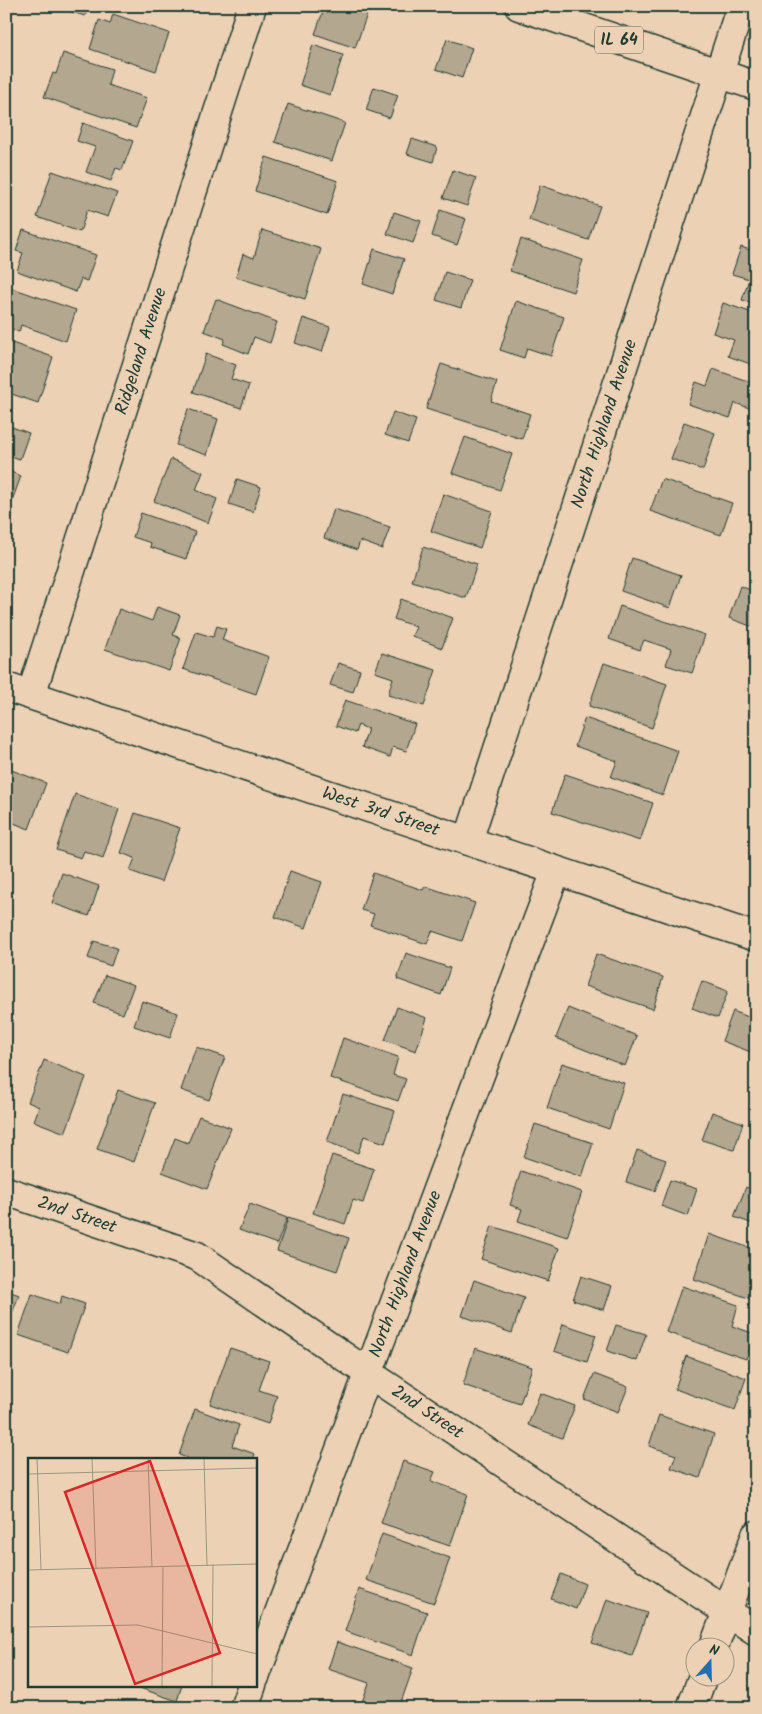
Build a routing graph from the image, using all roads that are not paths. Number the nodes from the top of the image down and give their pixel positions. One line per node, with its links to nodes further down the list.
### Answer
1 (252, 6): 6 (street, Ridgeland Avenue)
2 (519, 6): 4 (street, IL 64)
3 (741, 6): 4 (street, North Highland Avenue)
4 (719, 73): 5 (street, IL 64); 7 (street, North Highland Avenue)
5 (756, 86)
6 (18, 691): 7 (street, West 3rd Street)
7 (468, 841): 8 (street, West 3rd Street)
8 (556, 871): 9 (street, West 3rd Street); 11 (street, North Highland Avenue)
9 (756, 937)
10 (6, 1191): 11 (street, 2nd Street)
11 (368, 1373): 13 (street, 2nd Street); 16 (street, North Highland Avenue)
12 (756, 1535): 13 (street)
13 (727, 1612): 14 (street, 2nd Street); 15 (street)
14 (756, 1631)
15 (718, 1636)
16 (256, 1674)
17 (252, 1686): 19 (street)
18 (699, 1686): 20 (street)
19 (244, 1708)
20 (691, 1708)

